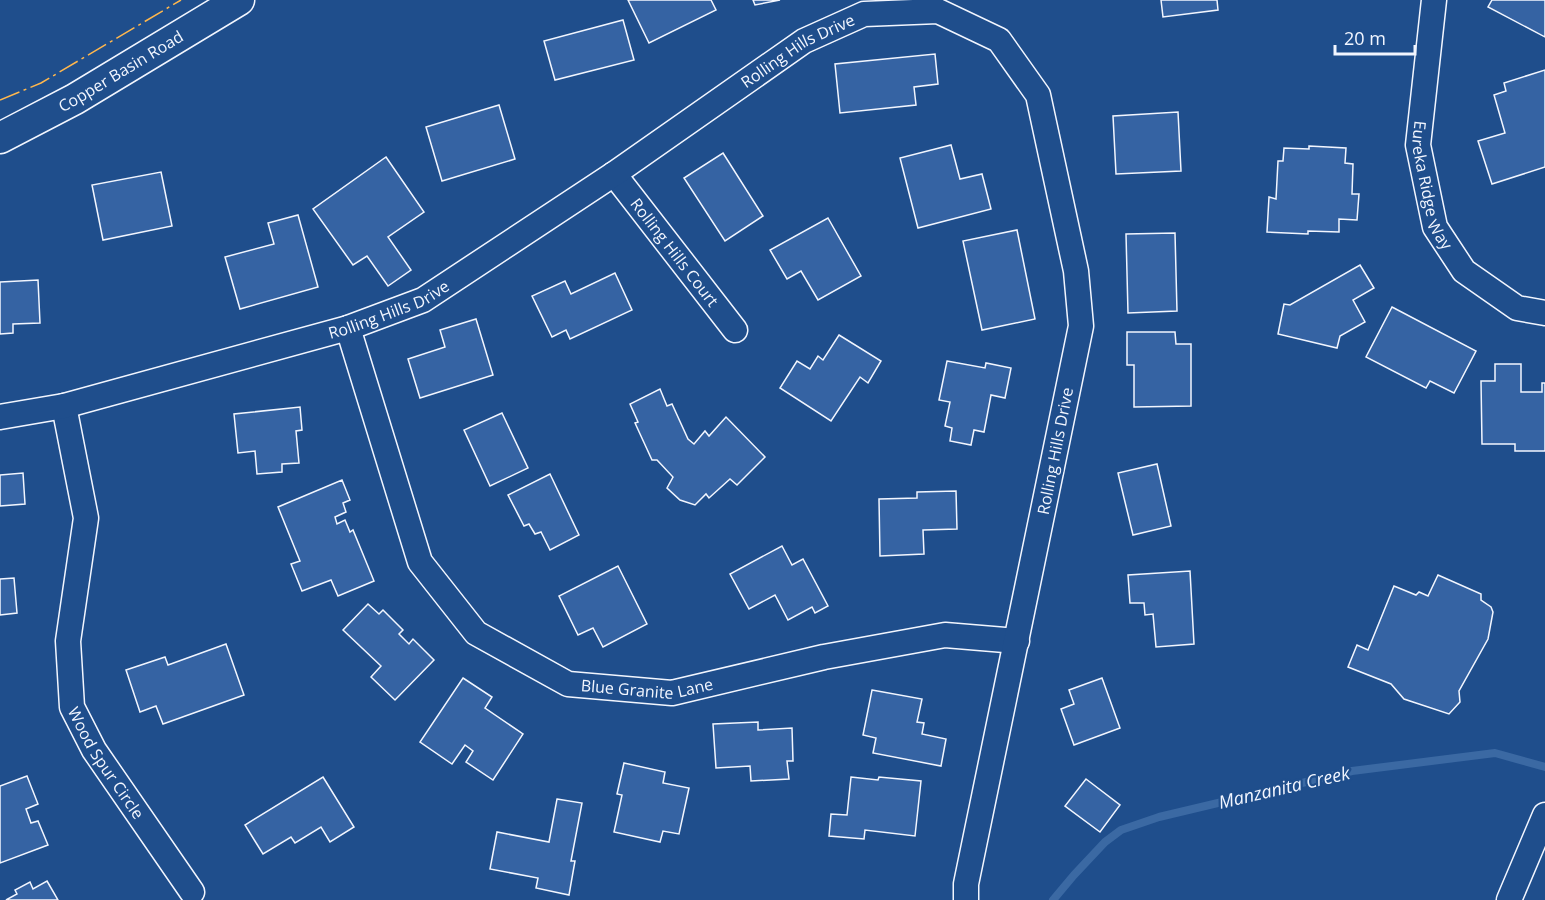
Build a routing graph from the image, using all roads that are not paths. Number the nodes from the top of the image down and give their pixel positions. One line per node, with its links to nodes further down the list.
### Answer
1 (239, 0): 3 (street, Copper Basin Road)
2 (1434, 0): 5 (street, Eureka Ridge Way)
3 (0, 138)
4 (614, 174): 6 (street, Rolling Hills Drive); 7 (street, Rolling Hills Court); 10 (street, Rolling Hills Drive)
5 (1545, 313)
6 (348, 328): 8 (street, Rolling Hills Drive); 10 (street, Blue Granite Lane)
7 (735, 330)
8 (64, 406): 9 (street, Rolling Hills Drive); 12 (street, Wood Spur Circle)
9 (0, 417)
10 (1017, 641): 13 (street, Rolling Hills Drive)
11 (1545, 815): 14 (street)
12 (192, 892)
13 (966, 900)
14 (1509, 900)

